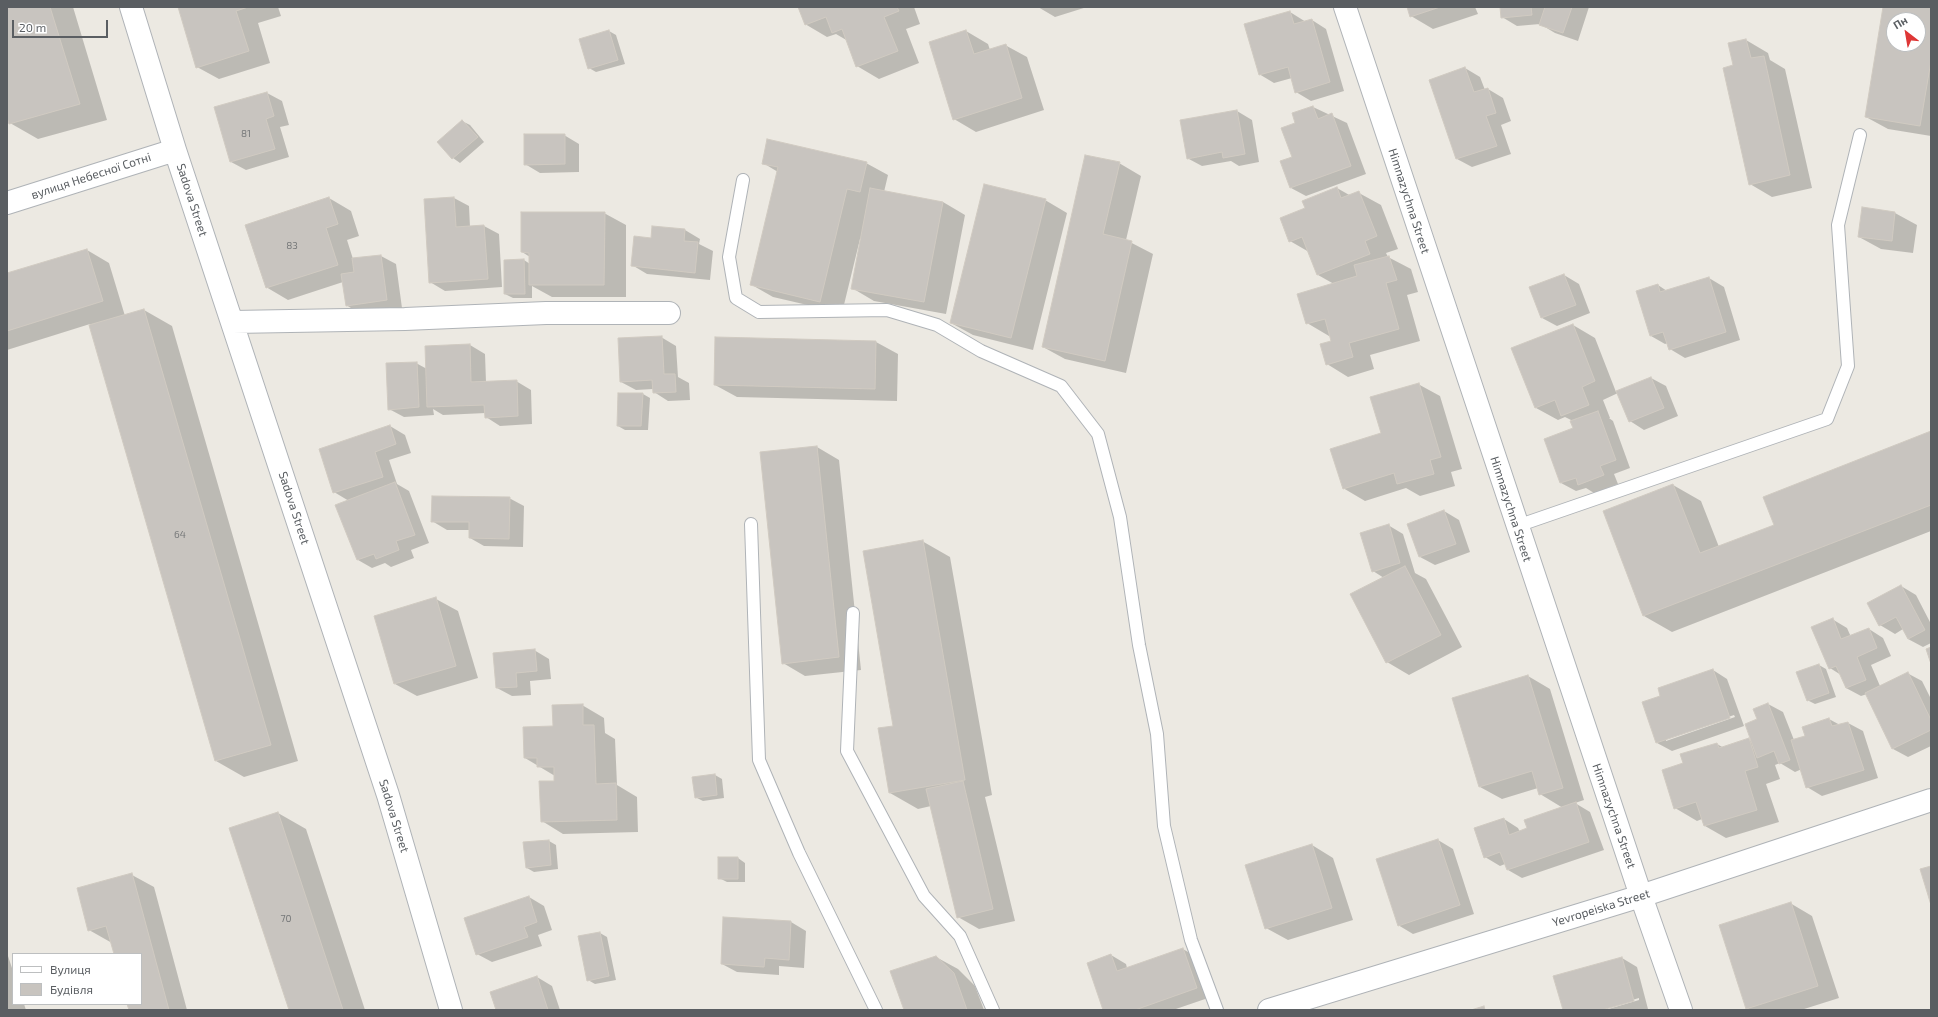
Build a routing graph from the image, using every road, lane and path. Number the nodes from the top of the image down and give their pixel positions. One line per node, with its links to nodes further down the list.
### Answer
1 (131, 7): 4 (street, Sadova Street)
2 (1345, 7): 10 (street, Himnazychna Street)
3 (1860, 135): 10 (lane)
4 (175, 150): 6 (street, вулиця Небесної Сотні); 8 (street, Sadova Street)
5 (743, 180): 17 (lane)
6 (7, 203)
7 (669, 313): 8 (street)
8 (233, 322): 14 (street, Sadova Street)
9 (750, 524): 15 (lane)
10 (1517, 526): 13 (street, Himnazychna Street)
11 (853, 613): 16 (lane)
12 (1931, 800): 13 (street, Yevropeiska Street)
13 (1640, 896): 18 (street, Yevropeiska Street); 19 (street, Himnazychna Street)
14 (451, 1010)
15 (876, 1010)
16 (993, 1010)
17 (1216, 1010)
18 (1270, 1010)
19 (1681, 1010)

